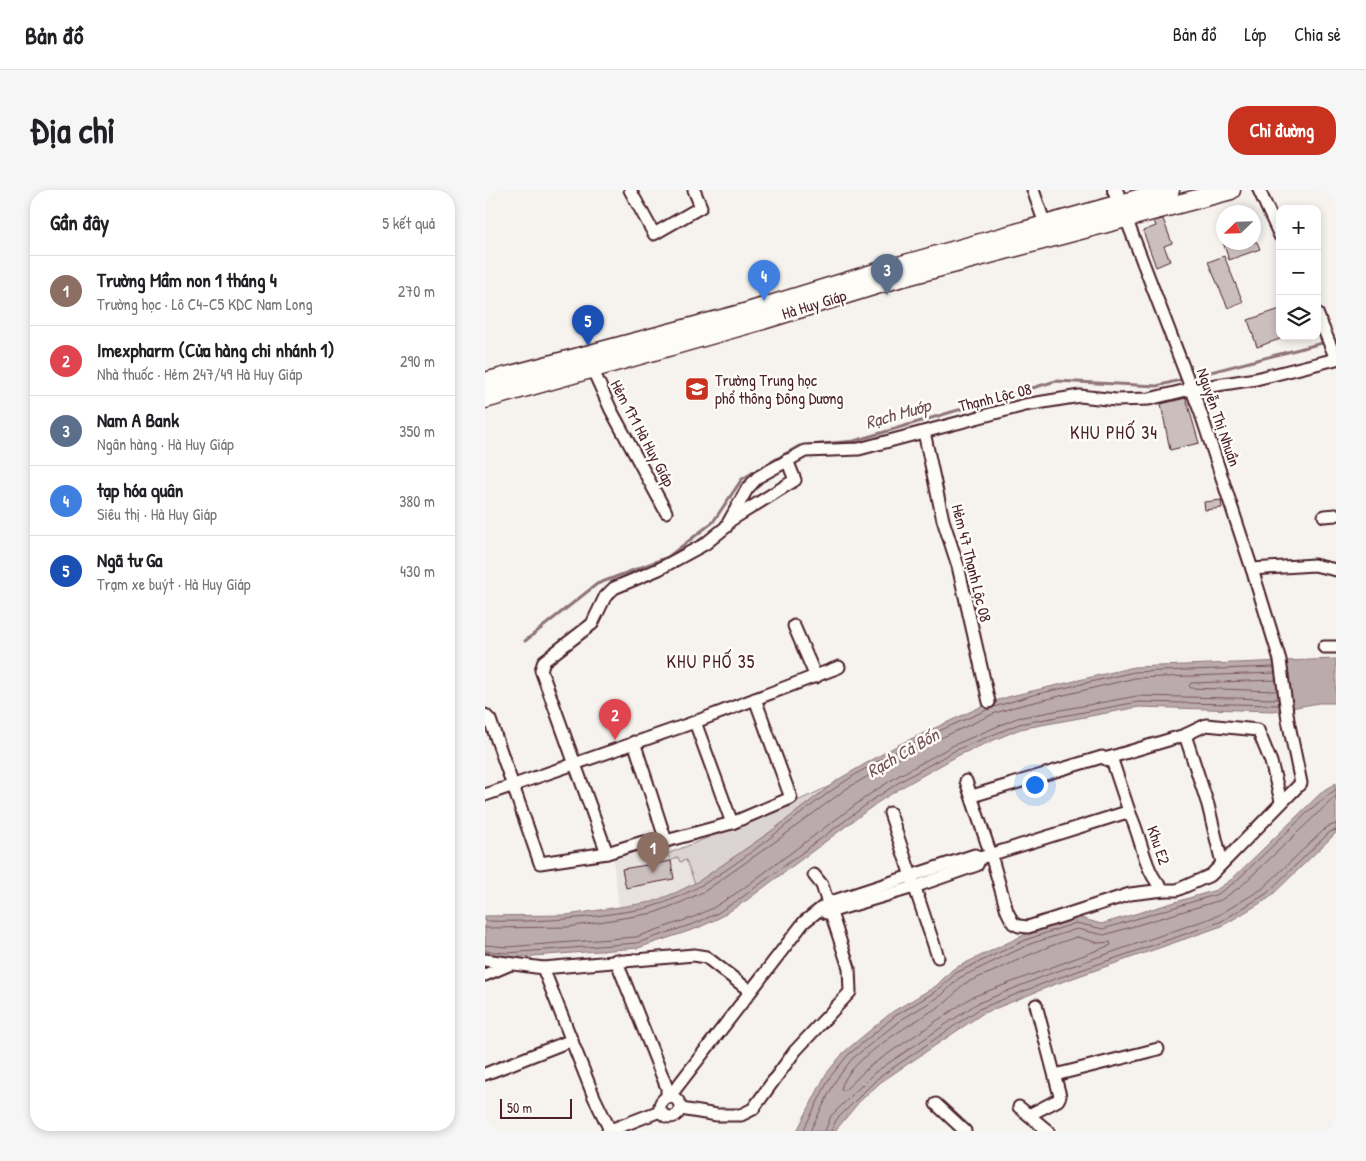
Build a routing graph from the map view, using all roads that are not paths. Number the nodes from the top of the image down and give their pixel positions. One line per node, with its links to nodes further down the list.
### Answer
1 (630, 190): 2 (street)
2 (695, 190)
3 (1033, 190): 8 (street)
4 (1170, 190): 7 (main road, Hà Huy Giáp)
5 (1231, 190): 7 (main road, Hà Huy Giáp)
6 (1259, 190): 9 (street)
7 (1120, 203): 8 (main road, Hà Huy Giáp); 10 (main road, Hà Huy Giáp); 15 (street, Nguyễn Thị Nhuần)
8 (1045, 224): 10 (main road, Hà Huy Giáp)
9 (1276, 227)
10 (895, 273): 13 (main road, Hà Huy Giáp); 14 (main road, Hà Huy Giáp)
11 (1321, 320): 12 (street)
12 (1336, 359): 15 (street, Thạnh Lộc 08)
13 (592, 368): 16 (main road, Hà Huy Giáp); 19 (street, Hẻm 171 Hà Huy Giáp)
14 (485, 382)
15 (1191, 389): 17 (street, Thạnh Lộc 08); 21 (street, Nguyễn Thị Nhuần)
16 (485, 398)
17 (924, 432): 18 (street, Thạnh Lộc 08); 29 (street, Hẻm 47 Thạnh Lộc 08)
18 (787, 460): 20 (street, Thạnh Lộc 08); 20 (street)
19 (666, 512)
20 (730, 521): 35 (street, Thạnh Lộc 08)
21 (1252, 569): 22 (street); 40 (street, Nguyễn Thị Nhuần)
22 (1336, 570)
23 (794, 626): 27 (street)
24 (1324, 647): 25 (street)
25 (1336, 647)
26 (839, 667): 27 (street)
27 (816, 677): 28 (street)
28 (755, 699): 31 (street); 43 (street)
29 (989, 702)
30 (485, 715): 37 (street)
31 (695, 722): 33 (street); 43 (street)
32 (1185, 735): 34 (street); 40 (street); 47 (street)
33 (634, 742): 35 (street); 44 (street)
34 (1107, 758): 39 (street); 42 (street)
35 (574, 763): 37 (street); 45 (street)
36 (966, 781): 39 (street)
37 (513, 786): 38 (street); 45 (street)
38 (485, 795)
39 (973, 796): 46 (street)
40 (1281, 801): 47 (street)
41 (889, 813): 49 (street)
42 (1130, 814): 46 (street, Khu E2); 50 (street, Khu E2)
43 (732, 823): 44 (street)
44 (666, 841): 45 (street)
45 (607, 853)
46 (986, 856): 49 (street, Khu E2); 50 (street)
47 (1223, 863): 50 (street)
48 (814, 874): 51 (street)
49 (912, 882): 51 (street, Khu E2); 52 (street)
50 (1164, 890)
51 (830, 908): 58 (street); 67 (street)
52 (938, 957)
53 (485, 960): 55 (street)
54 (616, 960): 56 (street); 58 (street); 64 (street)
55 (513, 963): 56 (street); 57 (street)
56 (543, 968): 60 (street)
57 (485, 974)
58 (750, 991): 64 (street)
59 (1037, 1005): 63 (street)
60 (571, 1040): 62 (street); 70 (street)
61 (1158, 1049): 63 (street)
62 (485, 1074)
63 (1055, 1075): 69 (street)
64 (668, 1096): 67 (street); 68 (street)
65 (936, 1104): 71 (street)
66 (1019, 1107): 69 (street)
67 (681, 1109): 68 (street)
68 (660, 1111): 70 (street)
69 (1029, 1115): 72 (street)
70 (609, 1131)
71 (965, 1131)
72 (1048, 1131)

